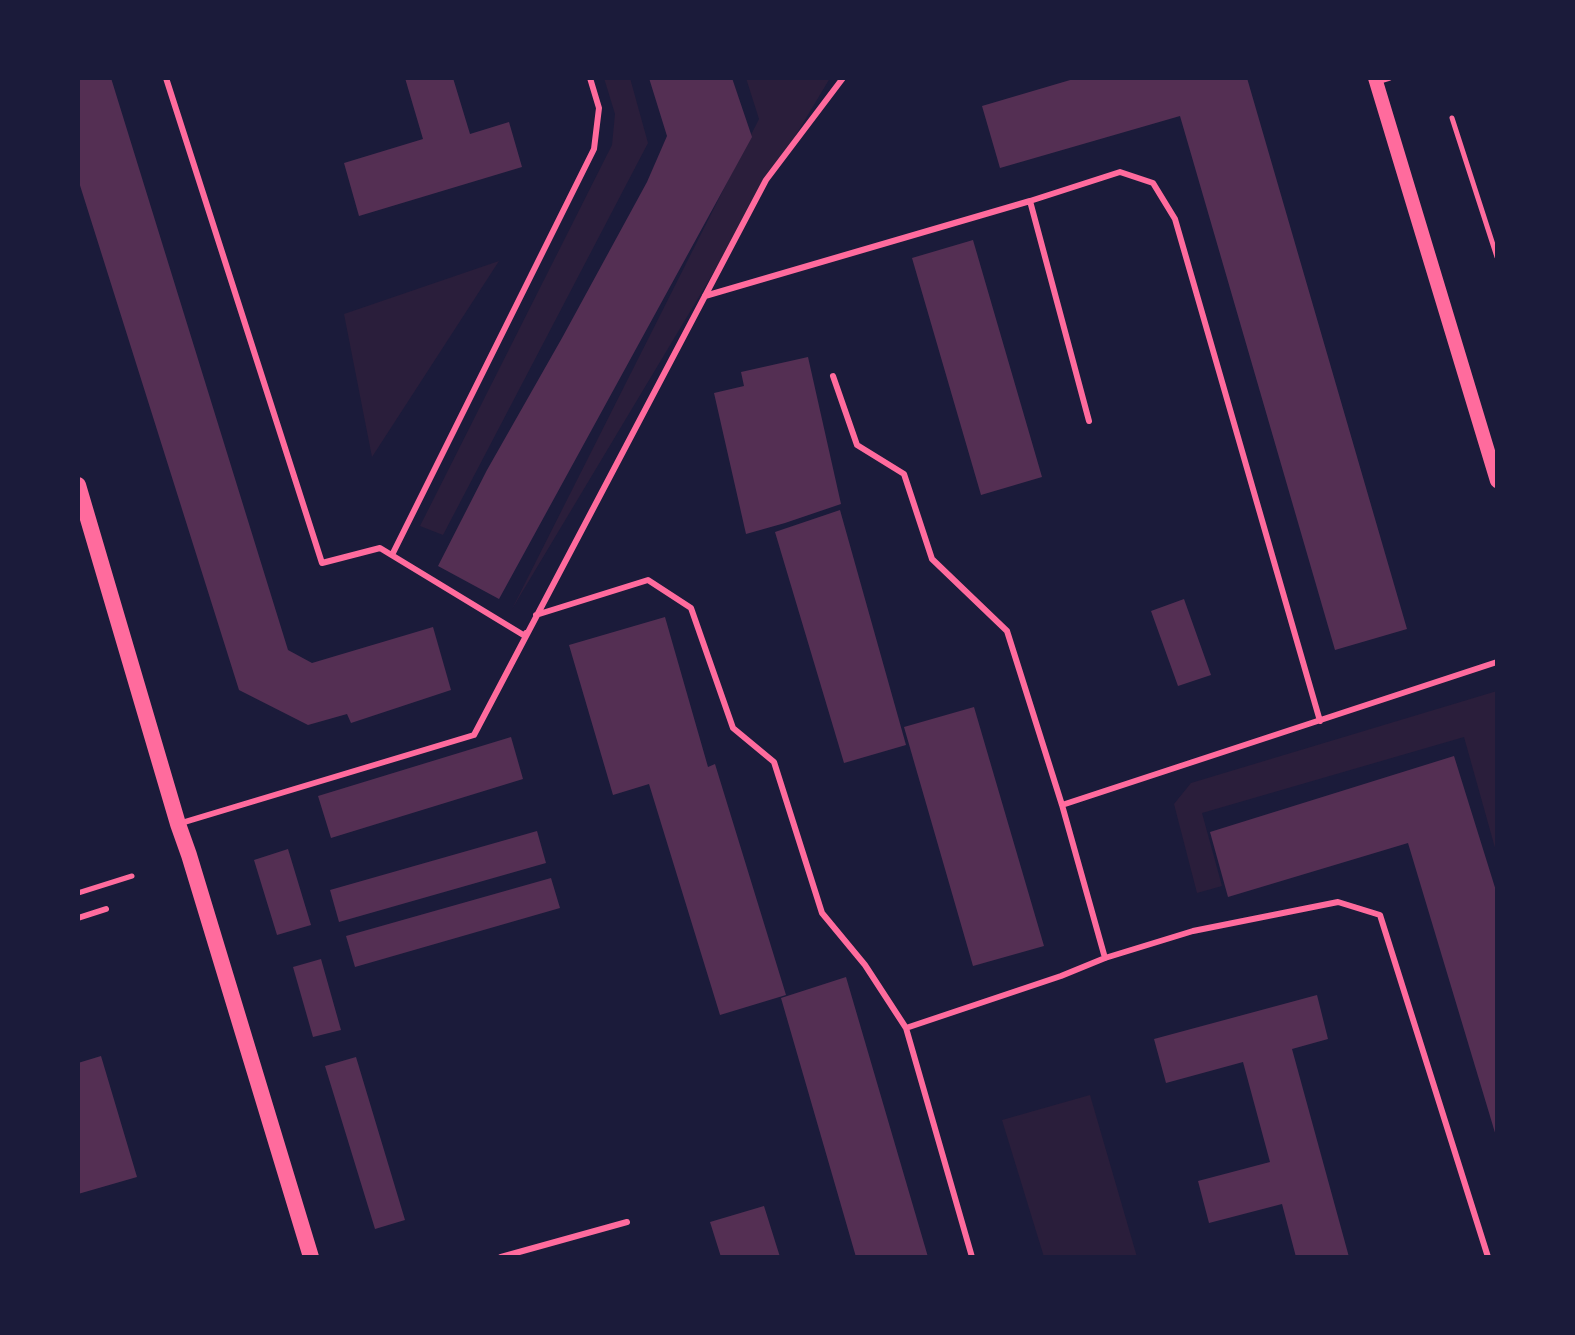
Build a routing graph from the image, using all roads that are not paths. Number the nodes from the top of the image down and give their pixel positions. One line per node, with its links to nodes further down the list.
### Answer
1 (166, 78): 11 (lane)
2 (590, 78): 11 (lane)
3 (843, 78): 6 (lane)
4 (1380, 79): 9 (street)
5 (1030, 201): 6 (lane); 8 (lane); 15 (lane)
6 (705, 296): 12 (lane)
7 (833, 376): 16 (lane)
8 (1089, 421)
9 (1497, 481)
10 (78, 485): 17 (main road)
11 (392, 555): 13 (lane)
12 (536, 615): 13 (lane); 21 (lane)
13 (526, 633): 17 (lane)
14 (1497, 662): 15 (lane)
15 (1320, 721): 16 (lane)
16 (1062, 805): 20 (lane)
17 (178, 824): 23 (main road)
18 (106, 909): 19 (lane)
19 (78, 918)
20 (1105, 958): 21 (lane); 26 (lane)
21 (906, 1028): 25 (lane)
22 (627, 1222): 24 (lane)
23 (311, 1257)
24 (501, 1257)
25 (972, 1257)
26 (1488, 1257)

